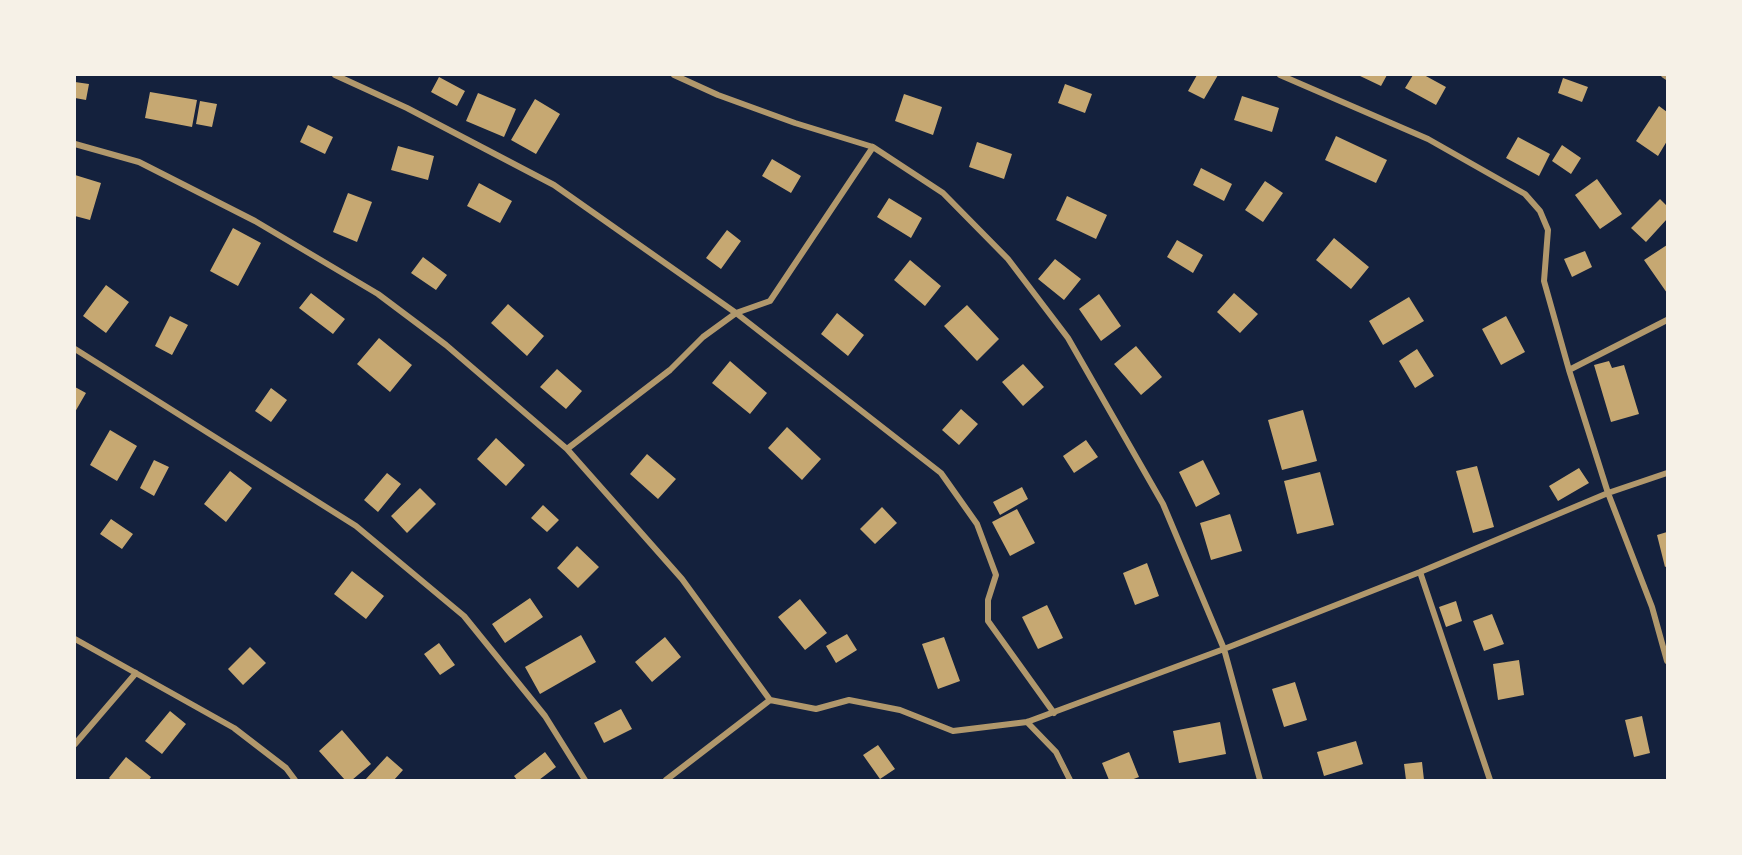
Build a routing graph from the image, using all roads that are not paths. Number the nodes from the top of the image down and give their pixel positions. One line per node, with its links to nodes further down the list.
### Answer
1 (334, 75): 6 (street)
2 (674, 75): 5 (street)
3 (1280, 75): 9 (street)
4 (75, 144): 10 (street)
5 (873, 147): 6 (street); 15 (street)
6 (736, 314): 10 (street); 19 (street)
7 (1667, 320): 9 (street)
8 (75, 349): 23 (street)
9 (1569, 370): 12 (street)
10 (567, 449): 18 (street)
11 (1667, 473): 12 (street)
12 (1608, 493): 13 (street); 16 (street)
13 (1420, 572): 15 (street); 27 (street)
14 (75, 639): 17 (street)
15 (1224, 649): 19 (street); 26 (street)
16 (1667, 661)
17 (136, 673): 21 (street); 22 (street)
18 (770, 700): 20 (street); 24 (street)
19 (1054, 712): 20 (street)
20 (1027, 722): 25 (street)
21 (75, 744)
22 (295, 780)
23 (585, 780)
24 (666, 780)
25 (1070, 780)
26 (1260, 780)
27 (1490, 780)

